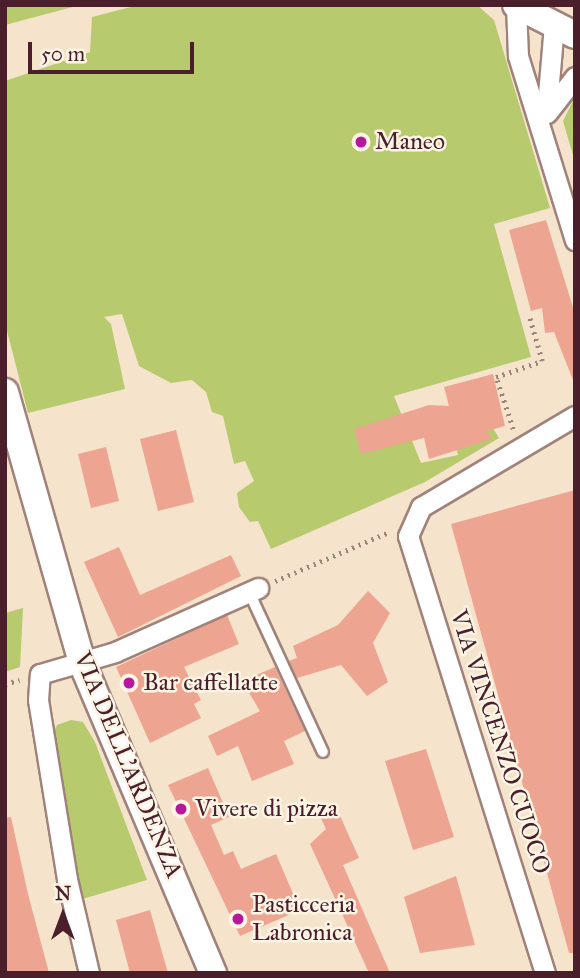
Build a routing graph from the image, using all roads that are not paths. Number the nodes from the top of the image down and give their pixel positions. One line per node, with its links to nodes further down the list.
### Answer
1 (516, 5): 2 (main road); 5 (street)
2 (565, 30): 4 (street)
3 (575, 77): 4 (street)
4 (547, 106): 5 (street)
5 (546, 138): 6 (street)
6 (575, 240)
7 (5, 392): 10 (main road, VIA DELL'ARDENZA)
8 (575, 416): 14 (street, VIA VINCENZO CUOCO)
9 (254, 590): 10 (street); 11 (lane)
10 (82, 663): 12 (street); 13 (main road, VIA DELL'ARDENZA)
11 (323, 752)
12 (89, 973)
13 (213, 973)
14 (545, 973)

